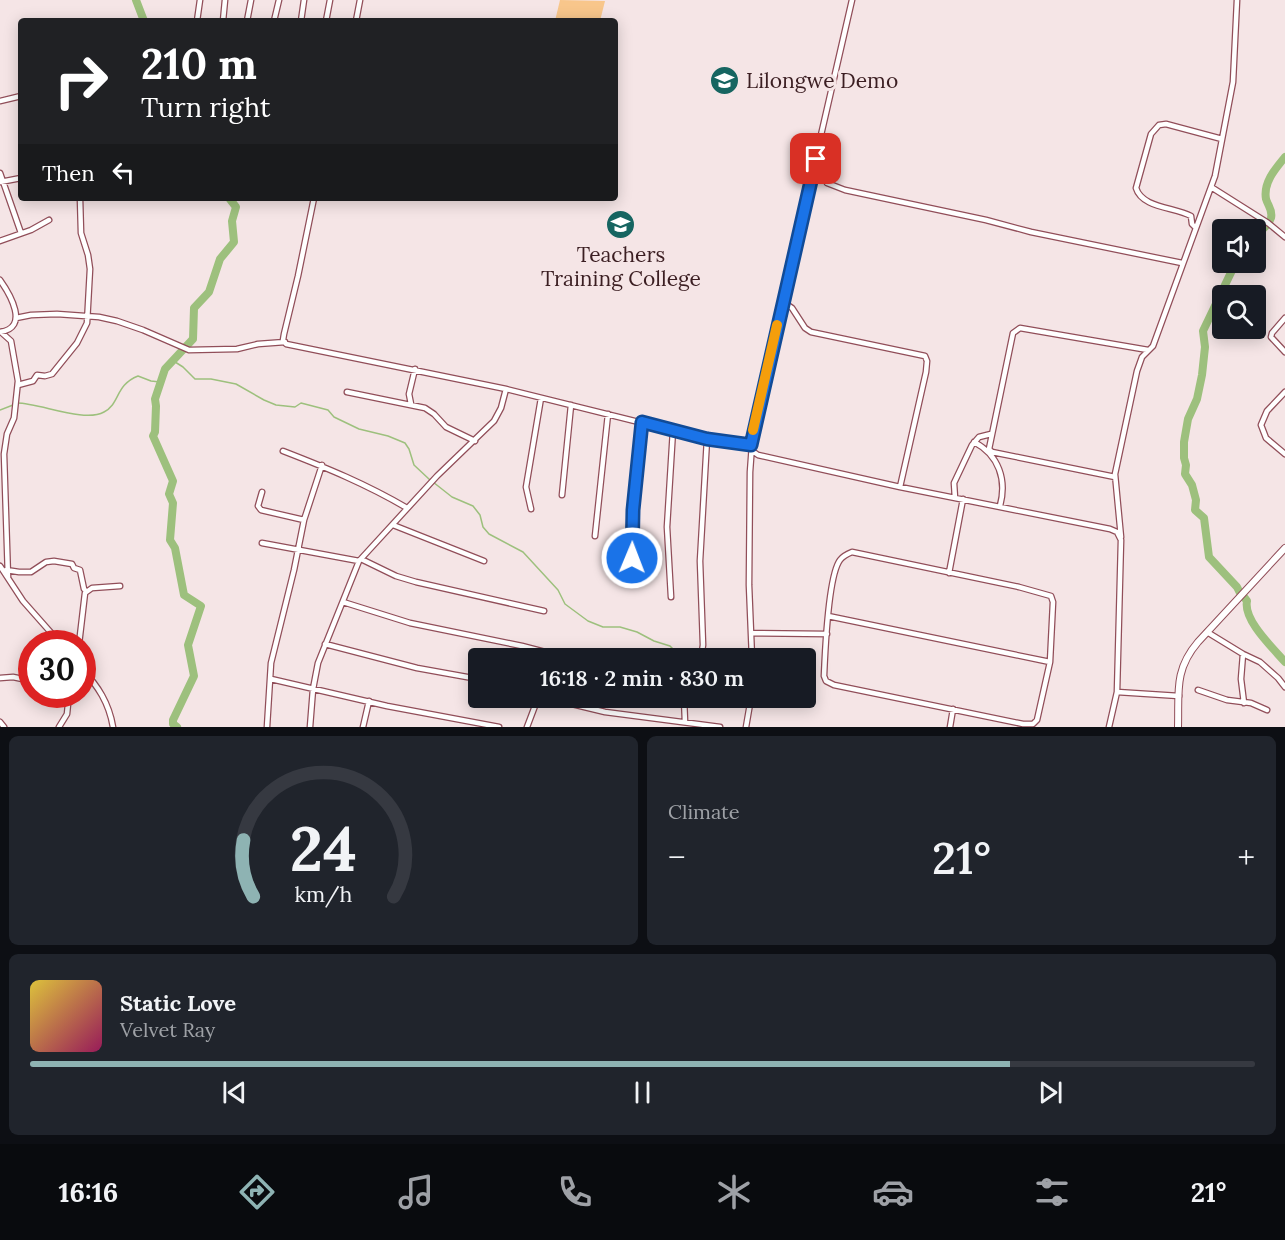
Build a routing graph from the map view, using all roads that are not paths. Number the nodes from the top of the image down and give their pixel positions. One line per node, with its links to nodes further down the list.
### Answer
1 (200, 0): 10 (street)
2 (225, 0): 11 (street)
3 (251, 0): 12 (street)
4 (279, 0): 13 (street)
5 (304, 0): 14 (street)
6 (330, 0): 15 (street)
7 (360, 0): 16 (street)
8 (852, 0): 20 (street)
9 (1237, 0): 19 (street)
10 (197, 18)
11 (223, 18)
12 (248, 18)
13 (275, 18)
14 (301, 18)
15 (327, 18)
16 (357, 18)
17 (18, 97): 18 (street)
18 (0, 101)
19 (1222, 139): 24 (street); 28 (street)
20 (816, 159): 32 (street); 34 (street)
21 (0, 173): 23 (street)
22 (18, 179): 23 (street)
23 (1, 182): 29 (street)
24 (1211, 187): 28 (street); 30 (street)
25 (80, 201): 35 (street)
26 (313, 201): 41 (street)
27 (49, 220): 29 (street)
28 (1196, 228): 32 (street)
29 (21, 233): 31 (street)
30 (1285, 237)
31 (0, 242)
32 (1182, 263): 42 (street)
33 (0, 280): 36 (street)
34 (783, 302): 59 (street); 65 (street)
35 (87, 316): 36 (street); 41 (street); 45 (street)
36 (16, 318): 38 (street)
37 (1285, 318): 43 (street)
38 (13, 326): 39 (street); 40 (street)
39 (1, 332): 40 (street)
40 (11, 341): 45 (street)
41 (285, 342): 44 (street)
42 (1148, 350): 55 (street); 64 (street)
43 (1285, 352)
44 (415, 369): 46 (street); 50 (street)
45 (18, 386): 62 (street)
46 (506, 389): 49 (street); 57 (street)
47 (347, 392): 50 (street)
48 (1285, 392): 61 (street)
49 (541, 398): 51 (street); 72 (street)
50 (411, 404): 57 (street)
51 (571, 405): 52 (street); 67 (street)
52 (608, 414): 53 (street); 75 (street)
53 (642, 422): 54 (street); 86 (street)
54 (673, 430): 56 (street); 89 (street)
55 (991, 435): 58 (street); 64 (street)
56 (707, 439): 59 (street); 100 (street)
57 (475, 441): 71 (street)
58 (974, 442): 68 (street); 70 (street)
59 (751, 447): 65 (street); 96 (street)
60 (283, 451): 63 (street)
61 (1285, 454)
62 (2, 456): 83 (street)
63 (322, 465): 71 (street); 73 (street)
64 (1115, 477): 76 (street)
65 (900, 487): 68 (street)
66 (262, 492): 73 (street)
67 (562, 495)
68 (955, 498): 69 (street)
69 (963, 499): 70 (street); 84 (street)
70 (1000, 506): 76 (street)
71 (407, 508): 74 (street)
72 (531, 508)
73 (304, 520): 78 (street)
74 (393, 525): 80 (street); 81 (street)
75 (595, 537)
76 (1121, 540): 112 (street)
77 (262, 543): 78 (street)
78 (298, 550): 80 (street); 107 (street)
79 (1284, 550): 95 (street)
80 (360, 560): 90 (street); 91 (street)
81 (484, 561)
82 (0, 566): 85 (street)
83 (6, 570): 85 (street); 88 (street)
84 (949, 573): 92 (street); 103 (street)
85 (8, 577): 93 (street)
86 (632, 582)
87 (120, 586): 88 (street)
88 (86, 591): 94 (street)
89 (671, 597)
90 (343, 602): 98 (street); 99 (street)
91 (544, 611)
92 (828, 616): 97 (street); 103 (street)
93 (48, 630)
94 (80, 630)
95 (1207, 632): 102 (street); 113 (street)
96 (751, 633): 97 (street); 101 (street)
97 (827, 634): 121 (street)
98 (325, 644): 104 (street); 110 (street)
99 (529, 648)
100 (703, 648)
101 (752, 648)
102 (1243, 654): 109 (street); 115 (street)
103 (1050, 663): 121 (street)
104 (468, 677)
105 (0, 678): 106 (street)
106 (18, 678)
107 (271, 679): 110 (street); 128 (street)
108 (96, 685): 127 (street)
109 (1285, 687)
110 (313, 689): 114 (street); 129 (street)
111 (1198, 690): 115 (street)
112 (1117, 692): 113 (street); 136 (street)
113 (1179, 696): 137 (street)
114 (369, 701): 130 (street); 131 (street)
115 (1245, 703): 122 (street)
116 (68, 708): 126 (street)
117 (534, 708): 132 (street)
118 (588, 708): 123 (street)
119 (684, 708): 123 (street)
120 (749, 708): 134 (street)
121 (953, 709): 135 (street)
122 (1267, 710)
123 (685, 722): 133 (street)
124 (0, 723): 125 (street)
125 (4, 727)
126 (59, 727)
127 (113, 727)
128 (267, 727)
129 (310, 727)
130 (363, 727)
131 (499, 727)
132 (527, 727)
133 (720, 727)
134 (746, 727)
135 (950, 727)
136 (1109, 727)
137 (1178, 727)

